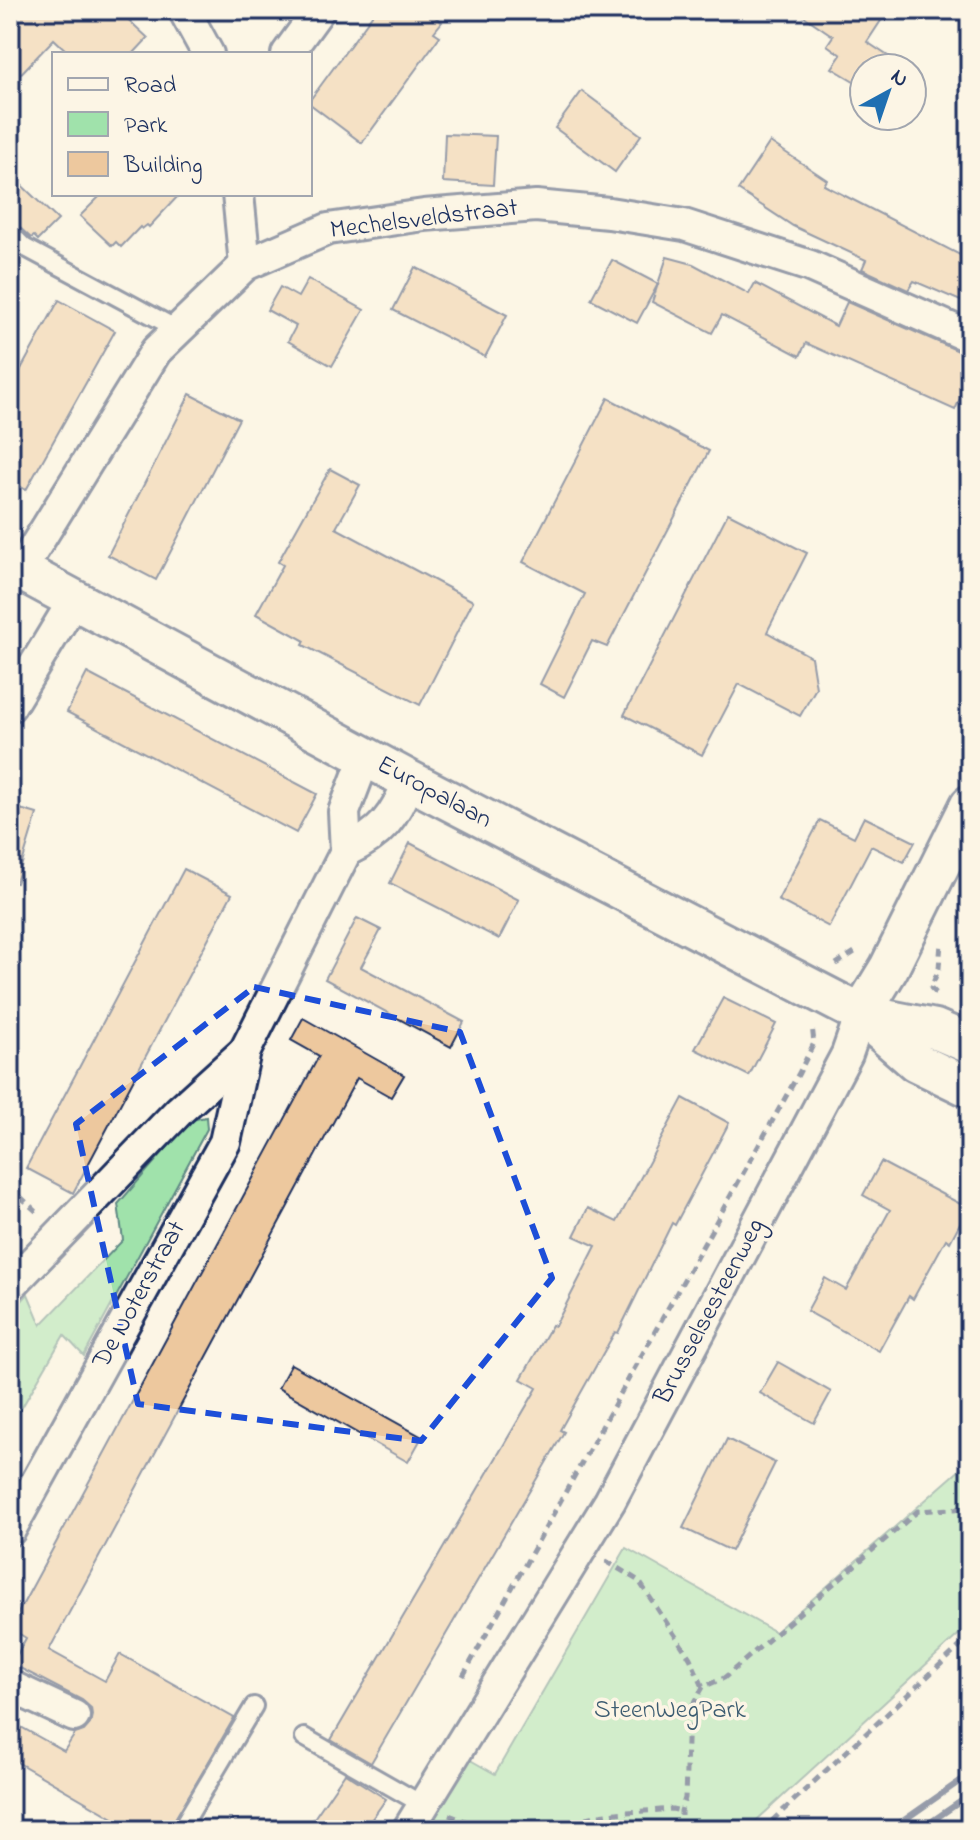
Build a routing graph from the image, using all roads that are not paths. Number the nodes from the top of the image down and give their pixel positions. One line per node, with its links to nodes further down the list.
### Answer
1 (184, 10): 3 (street)
2 (319, 10): 4 (street)
3 (207, 52)
4 (288, 52)
5 (238, 196): 7 (street)
6 (10, 233): 8 (lane)
7 (245, 265): 8 (street, Mechelsveldstraat); 9 (street, Mechelsveldstraat)
8 (177, 329): 10 (street, Mechelsveldstraat)
9 (970, 337)
10 (15, 568): 11 (street, Europalaan)
11 (74, 600): 12 (street); 13 (street, Europalaan)
12 (10, 706)
13 (365, 757): 14 (street, Europalaan); 16 (street, De Noterstraat)
14 (409, 780): 16 (street); 17 (street, Europalaan)
15 (970, 805): 17 (street, Brusselsesteenweg)
16 (346, 851): 19 (street, De Noterstraat)
17 (861, 1014): 18 (street, Europalaan); 20 (street, Europalaan); 27 (street, Brusselsesteenweg)
18 (970, 1044)
19 (245, 1051): 21 (street, De Noterstraat); 22 (street, De Noterstraat)
20 (970, 1088)
21 (10, 1286)
22 (10, 1530)
23 (10, 1686): 25 (street)
24 (254, 1706): 28 (lane)
25 (74, 1716)
26 (304, 1737): 27 (lane)
27 (416, 1818)
28 (180, 1830)

